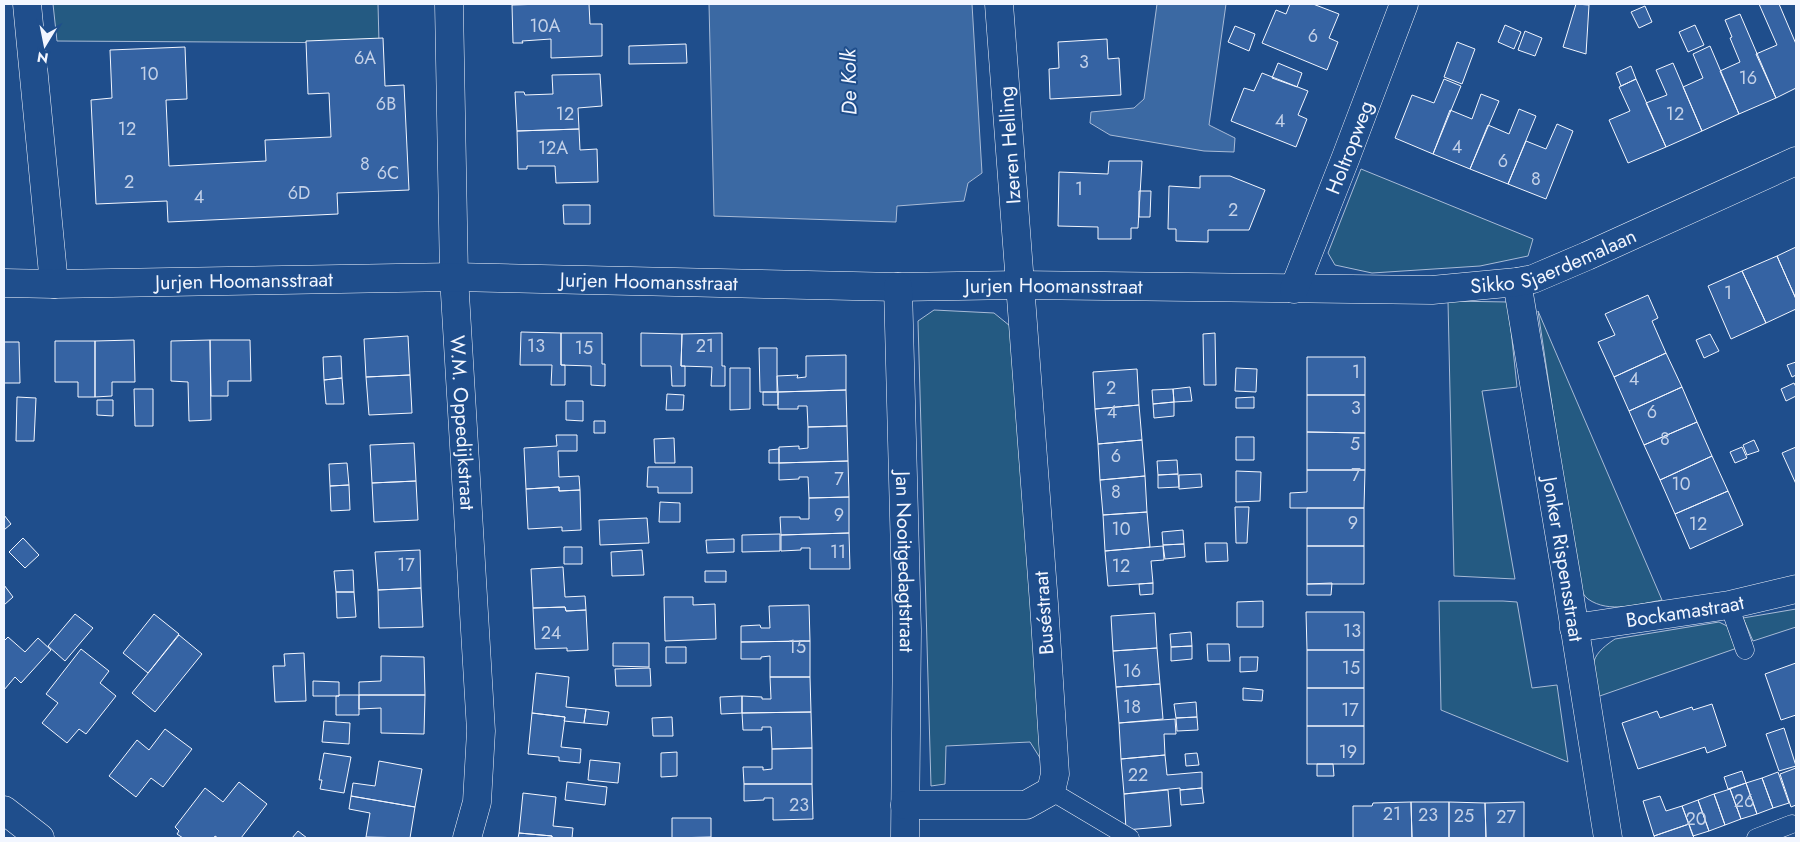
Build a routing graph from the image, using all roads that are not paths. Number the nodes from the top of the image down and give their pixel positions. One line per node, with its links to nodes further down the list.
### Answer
1 (27, 4): 9 (street)
2 (448, 4): 6 (street, W.M. Oppedijkstraat)
3 (999, 4): 10 (street, Izeren Helling)
4 (1404, 4): 12 (street, Holtropweg)
5 (1796, 161): 7 (street, Sikko Sjaerdemalaan)
6 (454, 277): 9 (street, Jurjen Hoomansstraat); 11 (street, Jurjen Hoomansstraat); 22 (street, W.M. Oppedijkstraat)
7 (1517, 282): 12 (street, Sikko Sjaerdemalaan); 15 (street, Jonker Rispensstraat)
8 (4, 283): 9 (street, Jurjen Hoomansstraat)
9 (54, 284)
10 (1020, 286): 11 (street, Jurjen Hoomansstraat); 12 (street, Jurjen Hoomansstraat); 17 (street, Buséstraat)
11 (898, 287): 18 (street, Jan Nooitgedagtstraat)
12 (1294, 289)
13 (1796, 589): 14 (street, Bockamastraat)
14 (1728, 605): 15 (street, Bockamastraat); 16 (lane)
15 (1574, 628): 25 (street, Jonker Rispensstraat)
16 (1745, 650)
17 (1051, 791): 18 (street); 24 (lane)
18 (905, 805): 23 (street, Jan Nooitgedagtstraat)
19 (4, 810): 21 (street)
20 (1792, 824): 26 (lane)
21 (40, 838)
22 (467, 838)
23 (905, 838)
24 (1130, 838)
25 (1608, 838)
26 (1756, 838)

